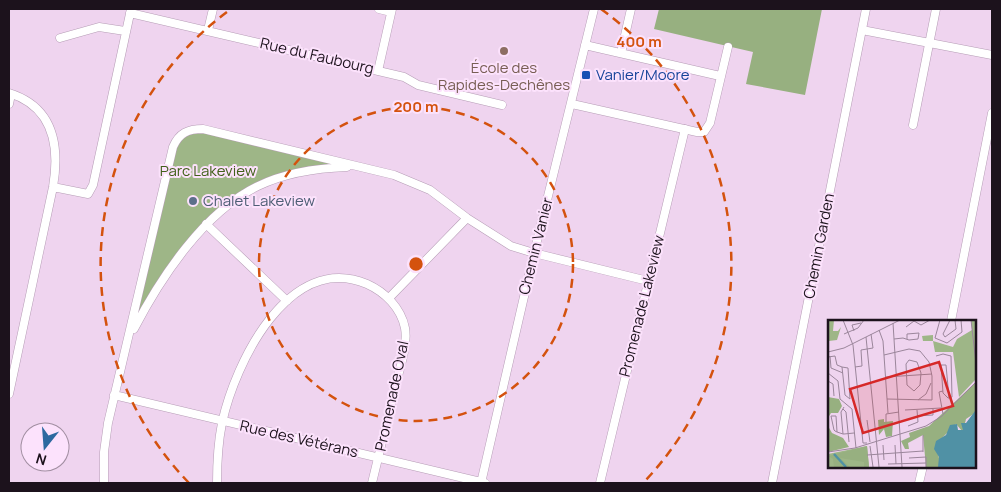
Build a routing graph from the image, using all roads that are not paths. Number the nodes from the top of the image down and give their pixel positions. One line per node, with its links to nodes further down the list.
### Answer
1 (213, 9): 9 (street)
2 (379, 9): 7 (street)
3 (594, 9): 14 (street, Chemin Vanier)
4 (631, 9): 16 (street)
5 (866, 9): 10 (street, Chemin Garden)
6 (936, 9): 13 (street)
7 (392, 10): 18 (street)
8 (130, 11): 9 (street, Rue du Faubourg); 11 (street)
9 (208, 30): 18 (street, Rue du Faubourg)
10 (862, 30): 13 (street); 47 (street, Chemin Garden)
11 (125, 31): 12 (street); 28 (street)
12 (60, 38)
13 (929, 43): 17 (street); 25 (street)
14 (585, 45): 16 (street); 22 (street, Chemin Vanier)
15 (728, 47): 19 (street)
16 (621, 53): 19 (street)
17 (992, 55)
18 (378, 71): 23 (street, Rue du Faubourg)
19 (720, 76): 26 (street)
20 (10, 94): 21 (street); 28 (street)
21 (9, 104)
22 (572, 104): 26 (street); 31 (street, Chemin Vanier)
23 (502, 105)
24 (992, 113): 35 (street)
25 (913, 125)
26 (685, 129): 32 (street, Promenade Lakeview)
27 (359, 166): 29 (street); 30 (street); 36 (street)
28 (52, 187): 37 (street)
29 (467, 218): 31 (street); 33 (street)
30 (206, 224): 34 (street); 36 (street)
31 (534, 254): 32 (street); 45 (street, Chemin Vanier)
32 (648, 281): 46 (street, Promenade Lakeview)
33 (389, 298): 34 (street, Promenade Oval); 40 (street, Promenade Oval)
34 (286, 301): 39 (street, Promenade Oval)
35 (951, 320)
36 (130, 337): 38 (street)
37 (9, 394)
38 (114, 396): 39 (street, Rue des Vétérans); 42 (street)
39 (222, 421): 40 (street, Rue des Vétérans); 43 (street, Promenade Oval)
40 (378, 458): 44 (street, Promenade Oval); 45 (street, Rue des Vétérans)
41 (923, 467): 48 (street)
42 (104, 483)
43 (217, 483)
44 (372, 483)
45 (482, 483)
46 (600, 483)
47 (772, 483)
48 (919, 483)

